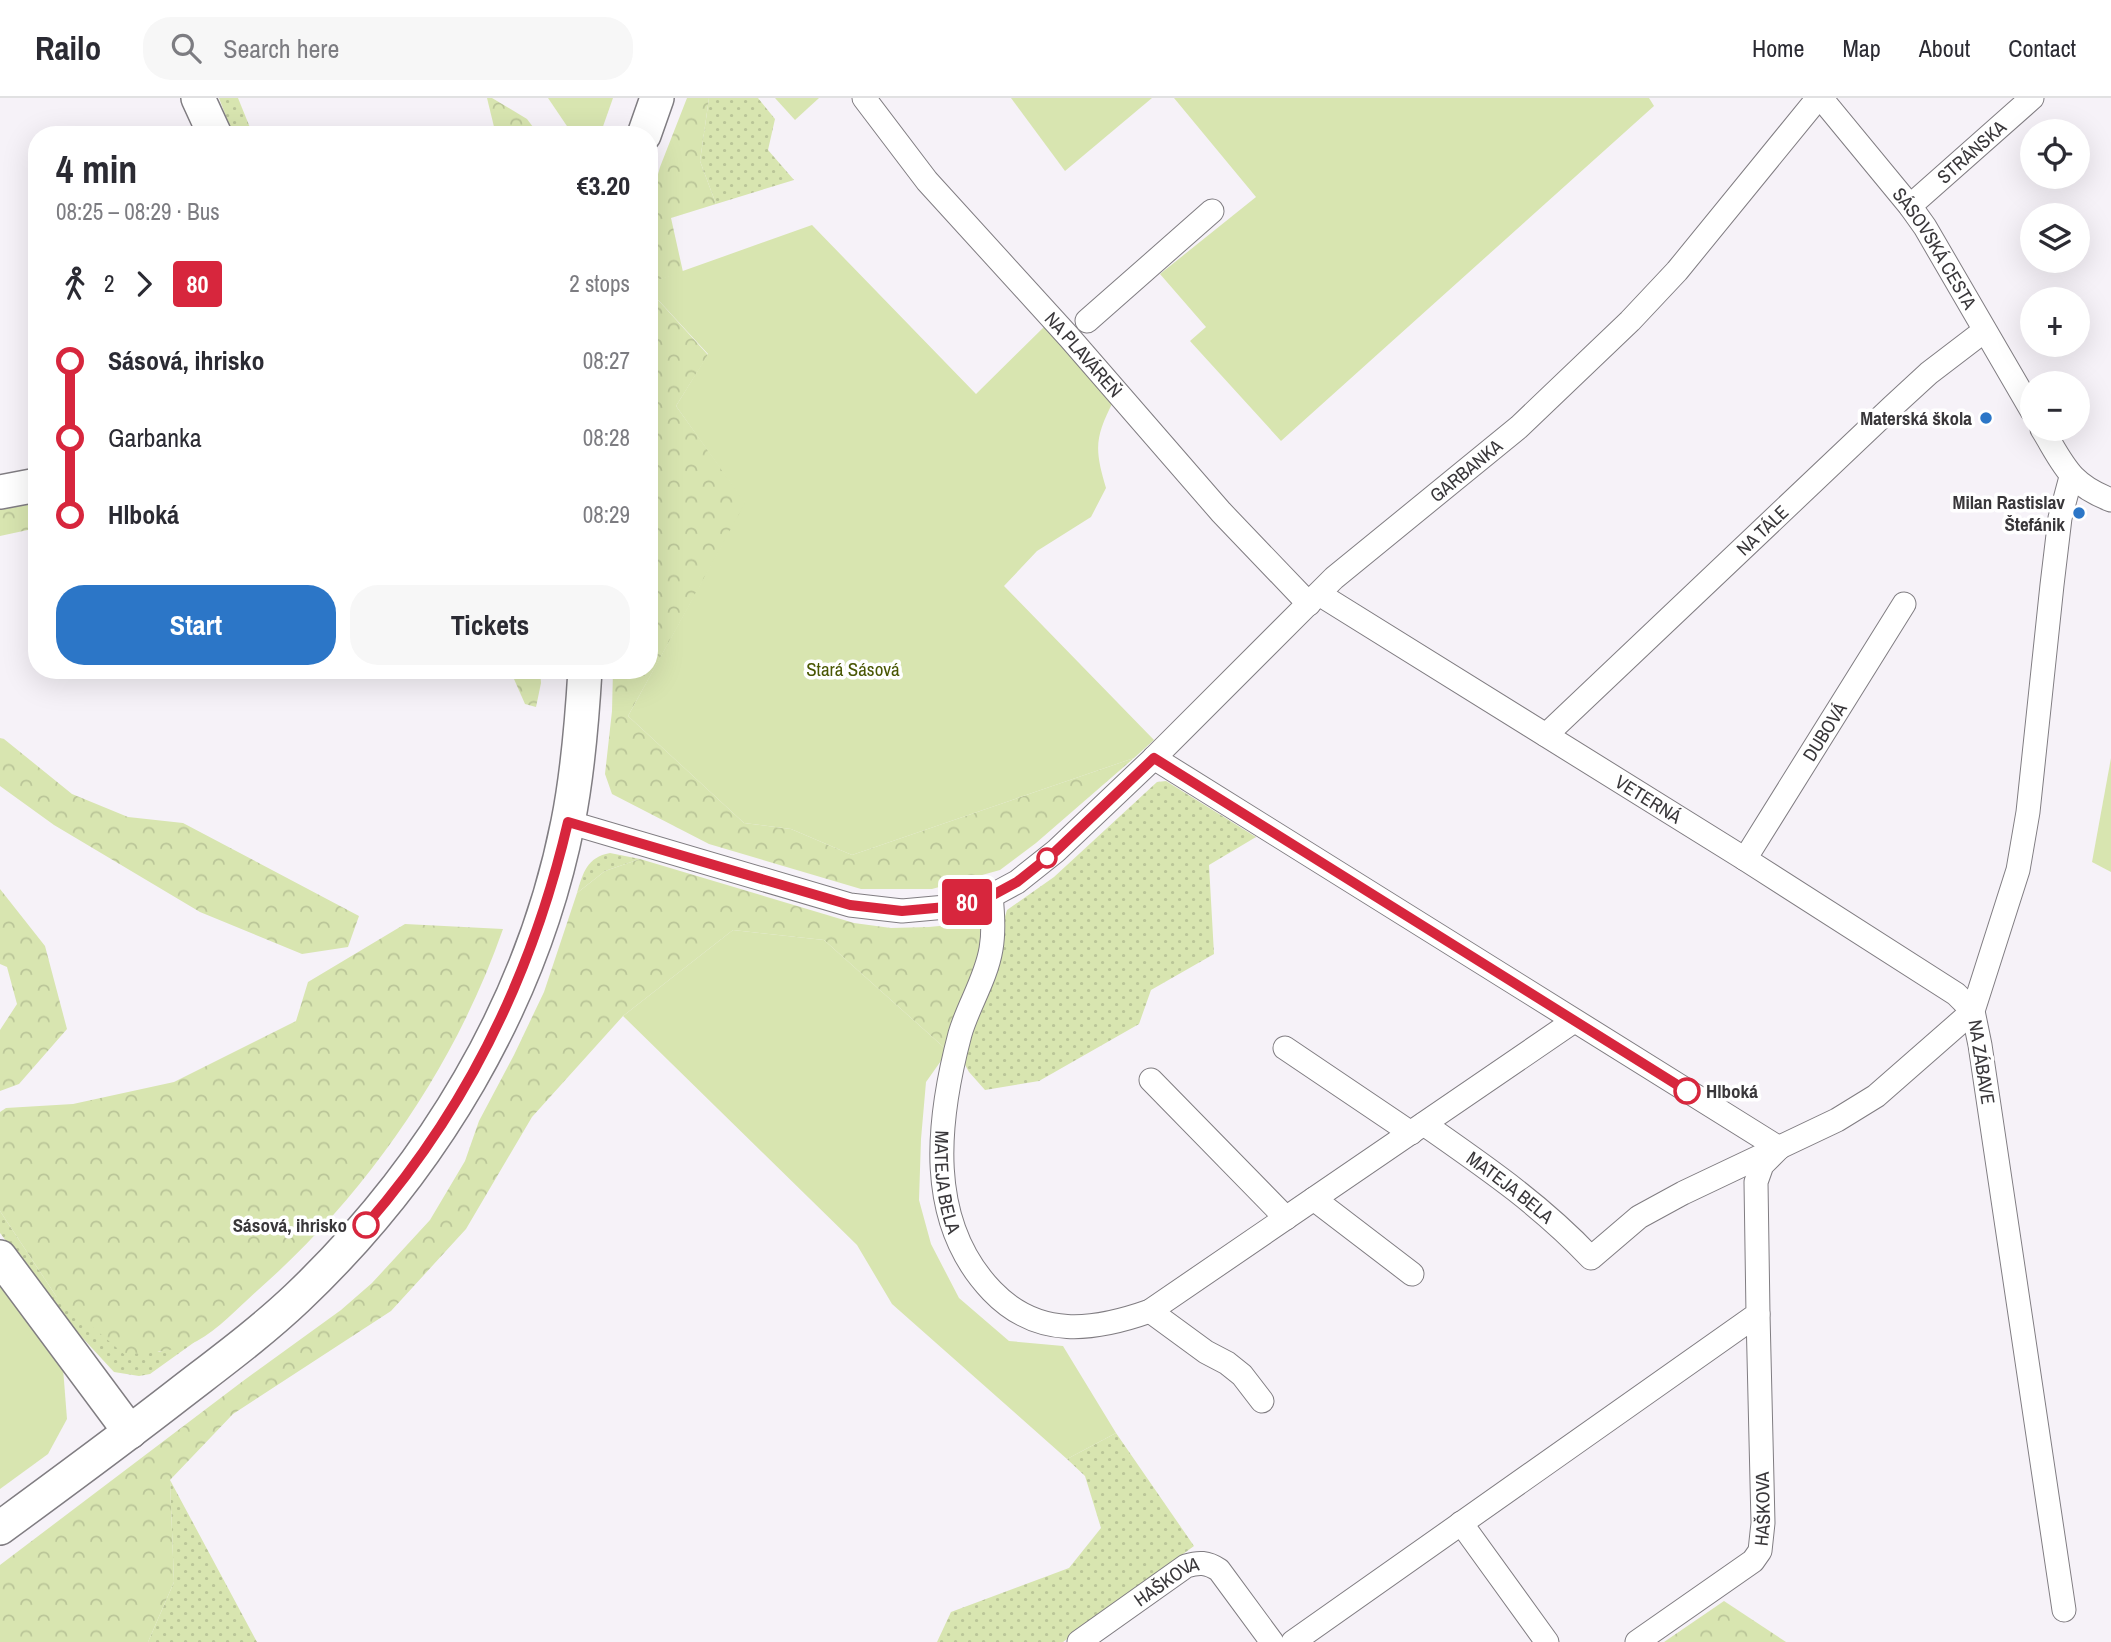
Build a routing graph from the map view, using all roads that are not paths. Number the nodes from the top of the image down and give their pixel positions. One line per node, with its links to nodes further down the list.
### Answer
1 (198, 98): 6 (street)
2 (657, 98): 7 (street)
3 (864, 98): 18 (street, NA PLAVÁREŇ)
4 (1820, 98): 8 (street, SÁSOVSKÁ CESTA); 18 (street, GARBANKA)
5 (2032, 98): 8 (street, STRÁNSKA)
6 (211, 126)
7 (647, 126)
8 (1910, 206): 11 (street, SÁSOVSKÁ CESTA)
9 (1212, 211): 10 (street)
10 (1087, 321)
11 (1984, 331): 12 (street, SÁSOVSKÁ CESTA); 21 (street, NA TÁLE)
12 (2020, 391)
13 (2049, 441): 14 (street)
14 (2071, 477): 17 (street); 26 (street, NA ZÁBAVE)
15 (28, 487): 16 (street)
16 (0, 492)
17 (2111, 500)
18 (1314, 599): 21 (street, VETERNÁ); 22 (street, GARBANKA)
19 (1905, 604): 24 (street, DUBOVÁ)
20 (584, 679): 23 (street)
21 (1546, 735): 24 (street, VETERNÁ)
22 (1154, 758): 25 (street, GARBANKA); 27 (street)
23 (568, 822): 25 (street, GARBANKA); 39 (street)
24 (1745, 859): 26 (street, VETERNÁ)
25 (991, 896): 36 (street, MATEJA BELA)
26 (1973, 1011): 31 (street); 42 (street, NA ZÁBAVE)
27 (1574, 1021): 30 (street, MATEJA BELA); 31 (street)
28 (1285, 1048): 30 (street, MATEJA BELA)
29 (1151, 1080): 33 (street)
30 (1417, 1128): 31 (street, MATEJA BELA); 32 (street, MATEJA BELA)
31 (1779, 1148): 37 (street, HAŠKOVA)
32 (1314, 1199): 33 (street, MATEJA BELA); 35 (street)
33 (1286, 1218): 36 (street, MATEJA BELA)
34 (0, 1257): 39 (street)
35 (1412, 1274)
36 (1150, 1311): 38 (street)
37 (1758, 1314): 40 (street); 47 (street, HAŠKOVA)
38 (1262, 1401)
39 (130, 1432): 41 (street)
40 (1461, 1523): 45 (street); 46 (street)
41 (0, 1528)
42 (2064, 1610)
43 (1079, 1642): 44 (street, HAŠKOVA)
44 (1272, 1642)
45 (1293, 1642)
46 (1547, 1642)
47 (1637, 1642)

